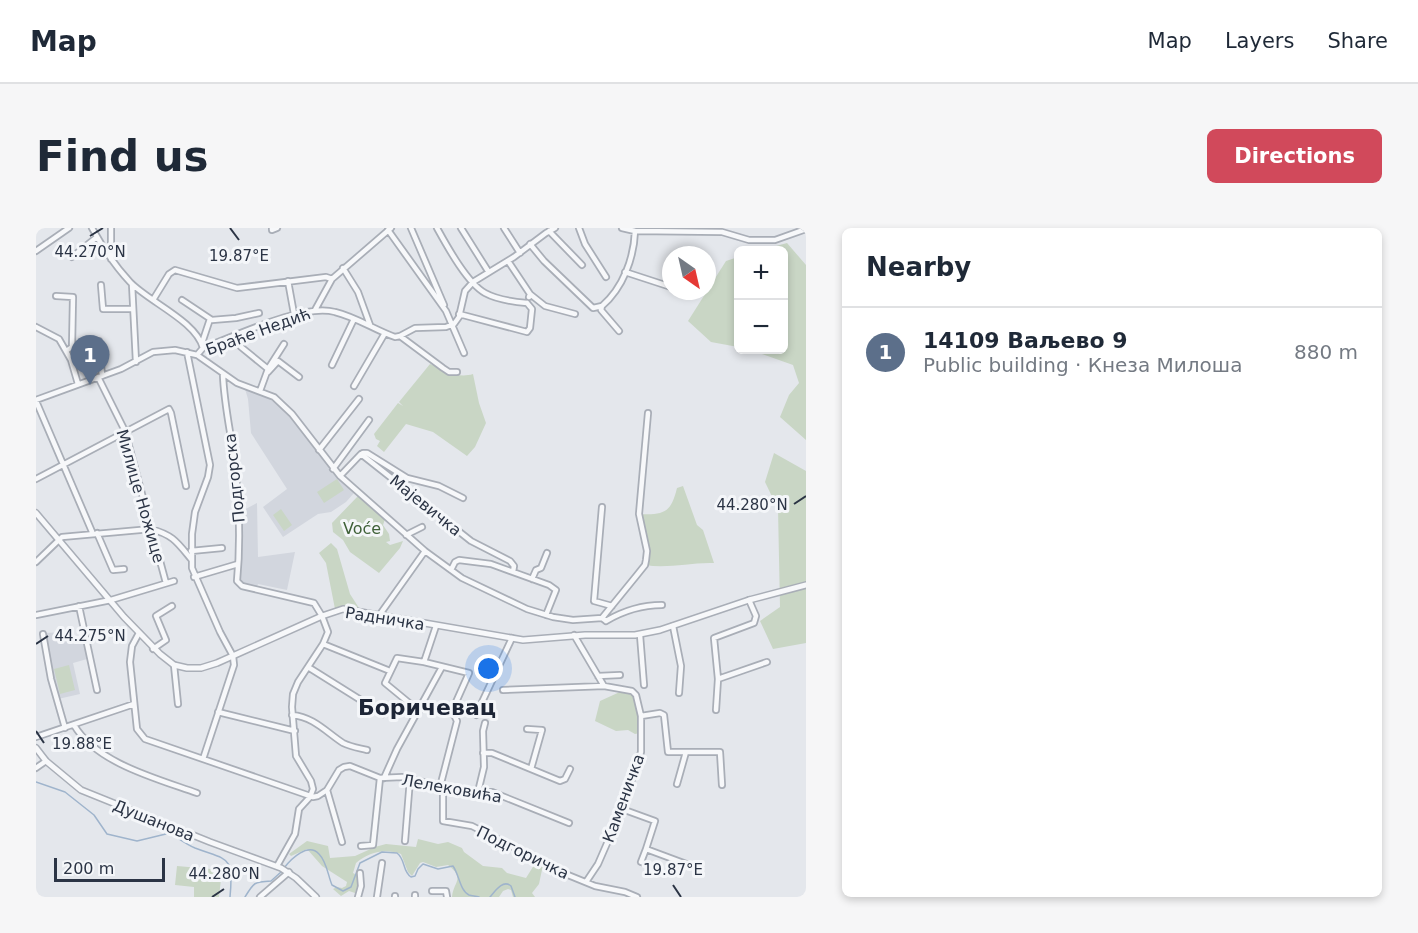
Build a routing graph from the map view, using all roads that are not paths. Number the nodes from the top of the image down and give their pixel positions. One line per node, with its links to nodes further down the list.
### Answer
1 (69, 228): 17 (street)
2 (92, 228): 15 (street)
3 (111, 228): 20 (street)
4 (411, 228): 41 (street)
5 (437, 228): 29 (street)
6 (461, 228): 24 (street)
7 (504, 228): 18 (street)
8 (555, 228): 13 (street)
9 (579, 228): 26 (street)
10 (622, 228): 14 (street)
11 (389, 229): 23 (street); 41 (street)
12 (806, 229): 14 (street)
13 (549, 231): 16 (street); 22 (street)
14 (635, 231): 25 (street)
15 (97, 237): 19 (street); 20 (street)
16 (530, 244): 18 (street); 38 (street)
17 (36, 251)
18 (520, 253): 21 (street)
19 (72, 257)
20 (111, 259): 30 (street)
21 (508, 261): 24 (street); 33 (street)
22 (582, 265)
23 (343, 268): 27 (street); 49 (street)
24 (488, 271): 29 (street)
25 (626, 272): 31 (street); 38 (street)
26 (606, 277)
27 (332, 279): 28 (street); 40 (street)
28 (288, 281): 35 (street); 43 (street)
29 (473, 282): 37 (street); 44 (street)
30 (132, 284): 35 (street); 39 (street)
31 (662, 284)
32 (101, 285): 39 (street)
33 (530, 294): 37 (street); 45 (street)
34 (56, 296): 58 (street)
35 (153, 300): 57 (street)
36 (182, 300): 46 (street)
37 (527, 303): 44 (street)
38 (602, 306): 51 (street)
39 (133, 309): 62 (street)
40 (315, 310): 43 (street, Браће Недић); 47 (street, Браће Недић)
41 (446, 311): 48 (street)
42 (259, 312): 46 (street)
43 (294, 314): 54 (street, Браће Недић)
44 (459, 314): 48 (street)
45 (575, 314)
46 (210, 319): 57 (street)
47 (354, 319): 49 (street, Браће Недић); 63 (street)
48 (452, 325): 53 (street, Браће Недић); 60 (street)
49 (370, 326): 52 (street, Браће Недић)
50 (36, 327): 58 (street)
51 (619, 331)
52 (385, 333): 53 (street, Браће Недић); 70 (street)
53 (400, 336): 65 (street)
54 (234, 337): 57 (street, Браће Недић); 64 (street)
55 (99, 341): 67 (street)
56 (284, 344): 64 (street)
57 (202, 345): 61 (street, Браће Недић)
58 (66, 351): 69 (street)
59 (187, 352): 61 (street); 62 (street); 95 (street)
60 (464, 353)
61 (196, 355): 66 (street)
62 (136, 362): 67 (street)
63 (332, 365)
64 (268, 370): 68 (street); 71 (street)
65 (457, 372)
66 (222, 375): 71 (street); 100 (street, Подгорска)
67 (100, 377): 69 (street); 76 (street, Милице Ножице)
68 (299, 377)
69 (78, 384): 73 (street)
70 (354, 386)
71 (260, 392): 77 (street)
72 (359, 399): 77 (street)
73 (36, 401): 79 (street)
74 (648, 413): 114 (street)
75 (369, 420): 80 (street)
76 (124, 431): 79 (street); 85 (street); 90 (street, Милице Ножице)
77 (319, 450): 80 (street)
78 (361, 454): 81 (street); 82 (street); 84 (street, Мајевичка)
79 (63, 464): 83 (street); 91 (street)
80 (333, 469): 82 (street)
81 (395, 472): 84 (street); 86 (street)
82 (340, 476): 92 (street)
83 (36, 479)
84 (397, 482): 103 (street, Мајевичка)
85 (186, 486)
86 (463, 498)
87 (602, 507): 114 (street)
88 (36, 513): 93 (street)
89 (422, 527): 92 (street)
90 (151, 529): 91 (street); 98 (street); 107 (street, Милице Ножице)
91 (95, 534): 93 (street); 101 (street)
92 (406, 535): 96 (street)
93 (59, 538): 99 (street); 109 (street)
94 (222, 548): 95 (street)
95 (192, 551): 98 (street)
96 (425, 551): 102 (street); 118 (street)
97 (547, 553): 105 (street)
98 (191, 559): 104 (street)
99 (36, 562)
100 (238, 564): 104 (street); 117 (street, Подгорска)
101 (124, 569)
102 (450, 570): 103 (street); 116 (street)
103 (513, 572): 105 (street)
104 (194, 576): 130 (street)
105 (532, 579): 116 (street)
106 (174, 581): 107 (street)
107 (166, 583): 109 (street)
108 (806, 585): 110 (street, Радничка)
109 (111, 600): 112 (street); 122 (street)
110 (749, 600): 121 (street, Радничка); 139 (street)
111 (662, 605): 119 (street)
112 (79, 606): 115 (street); 142 (street)
113 (172, 606): 129 (street)
114 (612, 606): 119 (street)
115 (36, 615)
116 (546, 615): 119 (street)
117 (322, 616): 118 (street, Радничка); 128 (street); 130 (street, Радничка)
118 (378, 617): 120 (street, Радничка)
119 (604, 620): 125 (street)
120 (436, 626): 127 (street, Радничка); 132 (street)
121 (673, 626): 126 (street, Радничка); 144 (street)
122 (139, 633): 129 (street); 145 (street)
123 (43, 634): 156 (street)
124 (574, 635): 125 (street, Радничка); 127 (street, Радничка); 138 (street)
125 (605, 635): 126 (street, Радничка)
126 (640, 635): 140 (street)
127 (512, 639): 151 (street)
128 (323, 644): 135 (street); 136 (street)
129 (153, 649): 133 (street)
130 (233, 656): 133 (street, Радничка); 149 (street)
131 (766, 662): 139 (street)
132 (424, 663): 134 (street); 136 (street)
133 (174, 665): 146 (street)
134 (442, 666): 148 (street); 173 (street)
135 (308, 667): 150 (street); 152 (street)
136 (390, 671): 148 (street)
137 (620, 675): 138 (street)
138 (598, 676): 141 (street)
139 (718, 679): 147 (street)
140 (644, 685)
141 (604, 686): 143 (street); 153 (street, Каменичка)
142 (97, 690)
143 (502, 690)
144 (679, 693)
145 (134, 704): 155 (street); 164 (street)
146 (178, 704)
147 (716, 710)
148 (419, 711): 169 (street)
149 (218, 712): 158 (street); 164 (street)
150 (383, 714)
151 (476, 715)
152 (292, 716): 158 (street); 161 (street)
153 (641, 716): 162 (street); 178 (street, Каменичка)
154 (485, 723): 163 (street)
155 (74, 725): 156 (street); 176 (street)
156 (65, 728): 159 (street)
157 (527, 729): 167 (street)
158 (295, 731): 177 (street)
159 (36, 737)
160 (36, 748): 165 (street, Душанова)
161 (367, 750)
162 (686, 752): 171 (street); 172 (street)
163 (483, 753): 167 (street); 175 (street)
164 (204, 759): 177 (street)
165 (46, 760): 166 (street); 187 (street, Душанова)
166 (36, 768)
167 (531, 769): 168 (street)
168 (570, 769)
169 (382, 778): 170 (street, Лелековића); 174 (street, Лелековића); 182 (street)
170 (410, 779): 173 (street, Лелековића); 180 (street)
171 (677, 784)
172 (722, 784)
173 (442, 788): 175 (street, Лелековића); 189 (street, Подгоричка)
174 (327, 790): 177 (street); 181 (street)
175 (478, 792): 179 (street, Лелековића)
176 (197, 793)
177 (310, 797): 187 (street)
178 (622, 809): 183 (street); 189 (street, Каменичка)
179 (569, 823)
180 (405, 841)
181 (342, 842)
182 (361, 846)
183 (646, 849): 184 (street); 186 (street)
184 (641, 862)
185 (382, 864): 194 (street)
186 (689, 865)
187 (283, 869): 191 (street); 192 (street)
188 (360, 873): 193 (street)
189 (586, 882): 196 (street, Подгоричка)
190 (432, 891): 195 (street)
191 (260, 897)
192 (316, 897)
193 (358, 897)
194 (377, 897)
195 (447, 897)
196 (637, 897)

